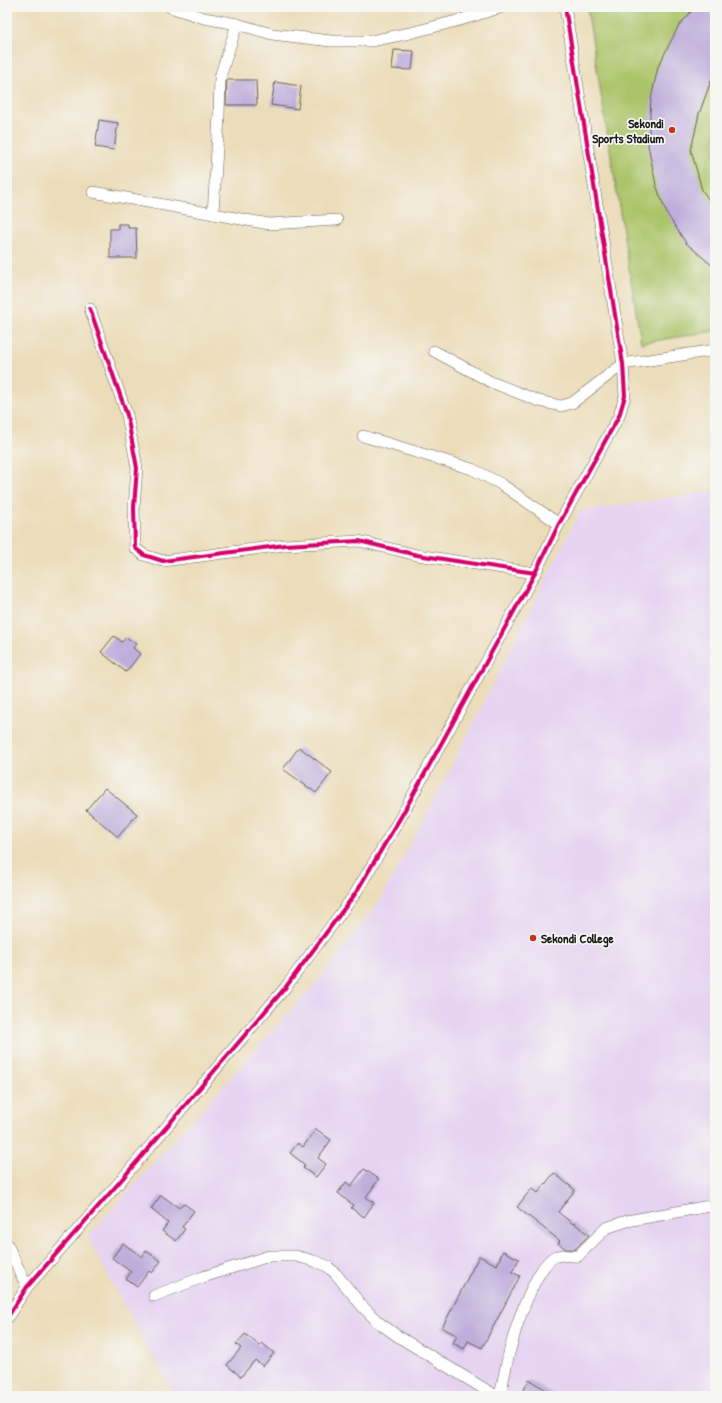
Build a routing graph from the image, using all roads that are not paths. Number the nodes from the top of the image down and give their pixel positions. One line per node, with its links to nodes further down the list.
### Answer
1 (170, 7): 4 (street)
2 (502, 7): 4 (street)
3 (565, 7): 11 (street)
4 (237, 24): 6 (street)
5 (93, 192): 6 (street)
6 (213, 214): 7 (street)
7 (337, 220)
8 (90, 309): 14 (street)
9 (715, 350): 11 (street)
10 (434, 351): 11 (street)
11 (623, 364): 13 (street)
12 (363, 436): 13 (street)
13 (560, 524): 14 (street)
14 (535, 573): 17 (street)
15 (715, 1205): 21 (street)
16 (7, 1244): 17 (street)
17 (27, 1287): 19 (street)
18 (154, 1296): 20 (street)
19 (7, 1318)
20 (496, 1396)
21 (500, 1396)

